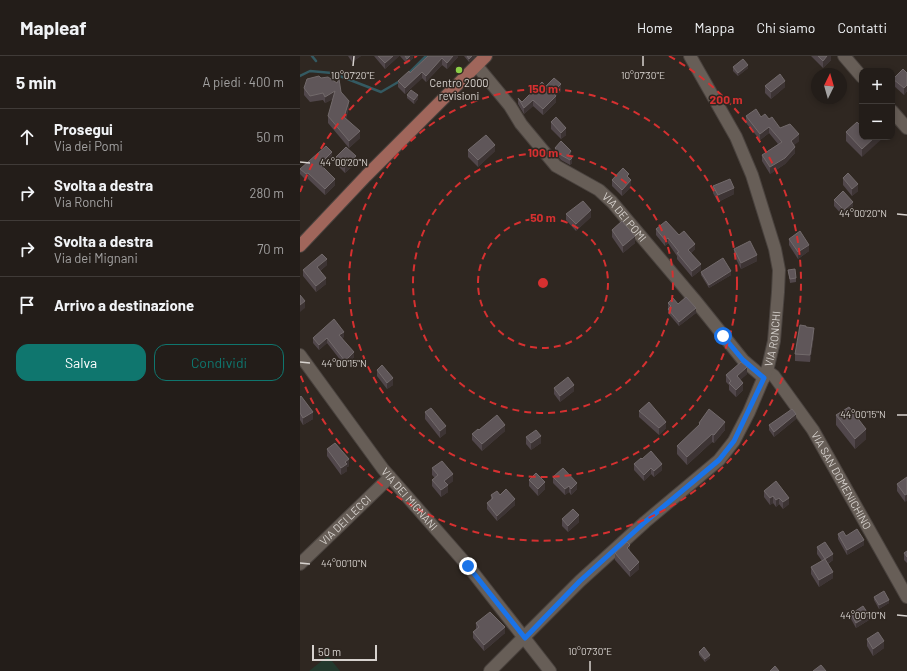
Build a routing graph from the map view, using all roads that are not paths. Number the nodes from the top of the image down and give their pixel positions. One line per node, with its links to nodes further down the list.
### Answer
1 (486, 56): 4 (main road)
2 (690, 56): 10 (street, VIA RONCHI)
3 (844, 56): 5 (street)
4 (477, 66): 8 (main road); 10 (street, VIA DEI POMI)
5 (859, 74)
6 (895, 114): 7 (street)
7 (907, 128)
8 (300, 246)
9 (300, 355): 11 (street, VIA DEI MIGNANI)
10 (765, 375): 13 (street, VIA SAN DOMENICHINO); 14 (street, VIA RONCHI)
11 (390, 477): 12 (street, VIA DEI LECCI); 14 (street, VIA DEI MIGNANI)
12 (300, 564)
13 (906, 594)
14 (525, 638): 15 (street, VIA RONCHI); 16 (street, VIA DEI MIGNANI)
15 (490, 671)
16 (550, 671)

